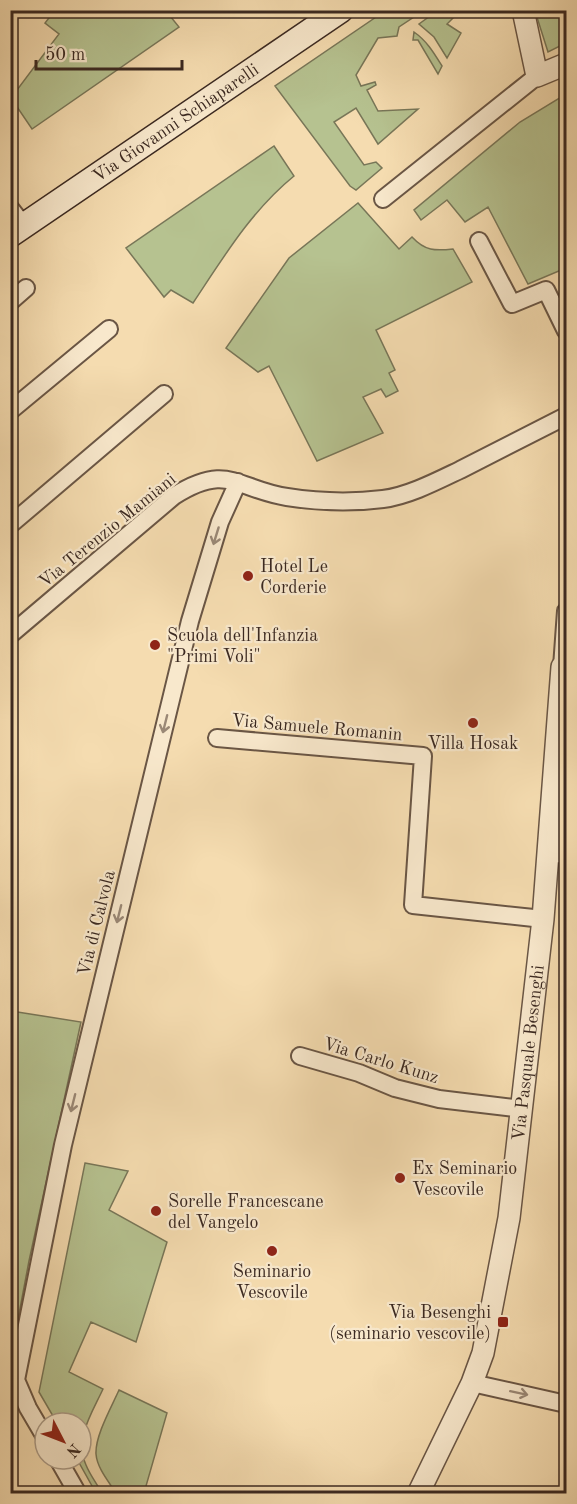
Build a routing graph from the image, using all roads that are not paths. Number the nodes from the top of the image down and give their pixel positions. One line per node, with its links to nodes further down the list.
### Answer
1 (341, 10): 6 (main road, Via Giovanni Schiaparelli)
2 (523, 10): 4 (street)
3 (567, 64): 4 (street)
4 (537, 76): 5 (street)
5 (383, 199)
6 (15, 223)
7 (479, 241): 11 (street)
8 (26, 288): 9 (street)
9 (10, 302)
10 (109, 329): 13 (street)
11 (567, 331)
12 (164, 394): 16 (street)
13 (10, 411)
14 (567, 416): 15 (street, Via Terenzio Mamiani)
15 (238, 482): 18 (street, Via Terenzio Mamiani); 25 (street, Via di Calvola, one-way to 25)
16 (10, 525)
17 (567, 611): 19 (street)
18 (10, 635)
19 (564, 666): 21 (street, Via Pasquale Besenghi)
20 (217, 738): 22 (street, Via Samuele Romanin)
21 (557, 854): 22 (street, Via Pasquale Besenghi)
22 (543, 918): 24 (street, Via Pasquale Besenghi)
23 (300, 1056): 24 (street, Via Carlo Kunz)
24 (523, 1109): 26 (street, Via Pasquale Besenghi)
25 (13, 1377): 28 (street)
26 (472, 1383): 27 (street, one-way to 27); 31 (street, Via Pasquale Besenghi)
27 (567, 1404)
28 (33, 1417)
29 (65, 1471): 30 (street)
30 (78, 1494)
31 (418, 1494)

